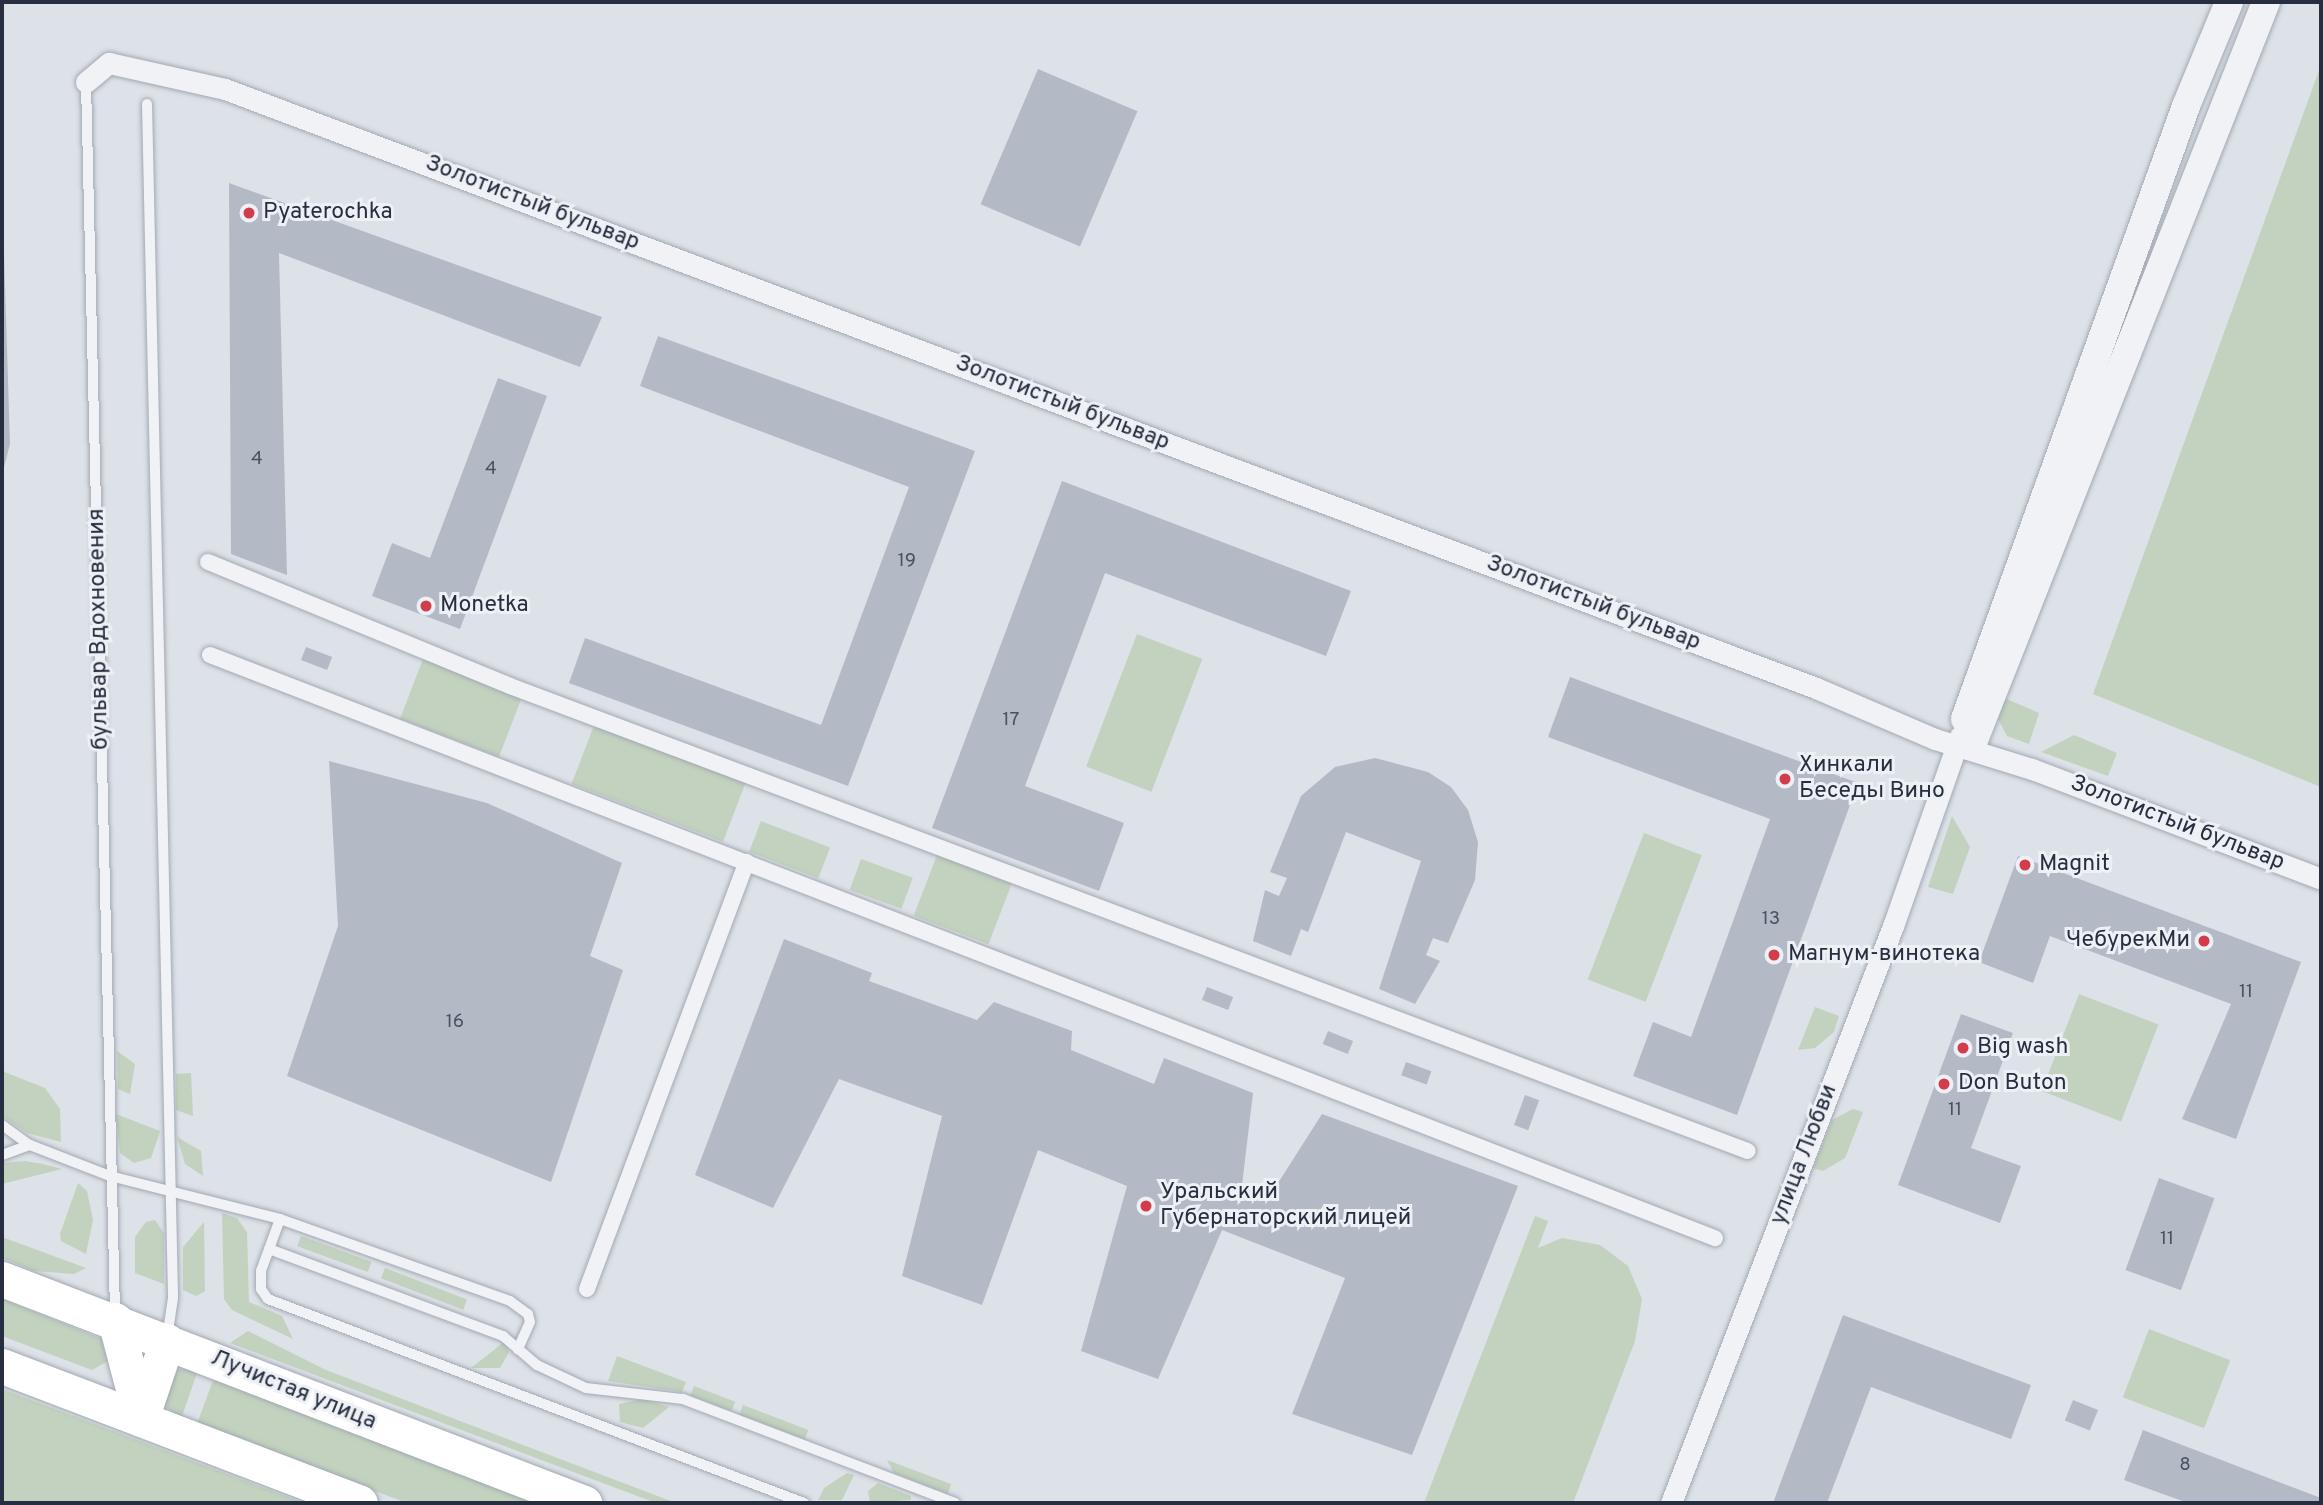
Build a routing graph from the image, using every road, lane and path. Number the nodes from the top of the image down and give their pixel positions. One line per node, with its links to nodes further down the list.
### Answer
1 (2229, 2): 7 (street)
2 (2266, 2): 7 (street)
3 (86, 82): 7 (street, Золотистый бульвар); 14 (lane, бульвар Вдохновения)
4 (146, 104): 15 (lane)
5 (208, 562): 12 (street)
6 (210, 655): 8 (street)
7 (1965, 744): 9 (street, Золотистый бульвар); 30 (street, улица Любви)
8 (747, 862): 17 (street); 20 (street)
9 (2321, 879)
10 (2, 1125): 11 (lane)
11 (30, 1145): 13 (lane); 14 (lane)
12 (1748, 1151)
13 (2, 1155)
14 (110, 1175): 15 (lane); 21 (lane, бульвар Вдохновения)
15 (170, 1190): 16 (lane); 22 (lane)
16 (280, 1219): 18 (lane); 23 (lane)
17 (1715, 1238)
18 (270, 1249): 23 (lane); 28 (lane)
19 (2, 1279): 21 (main road, Лучистая улица)
20 (587, 1289)
21 (115, 1320): 22 (main road, Лучистая улица); 25 (main road)
22 (167, 1341): 25 (main road); 27 (main road, Лучистая улица)
23 (518, 1349): 29 (lane)
24 (2, 1366): 25 (main road)
25 (141, 1419): 26 (main road)
26 (360, 1503)
27 (584, 1503)
28 (804, 1503)
29 (955, 1503)
30 (1671, 1503)

